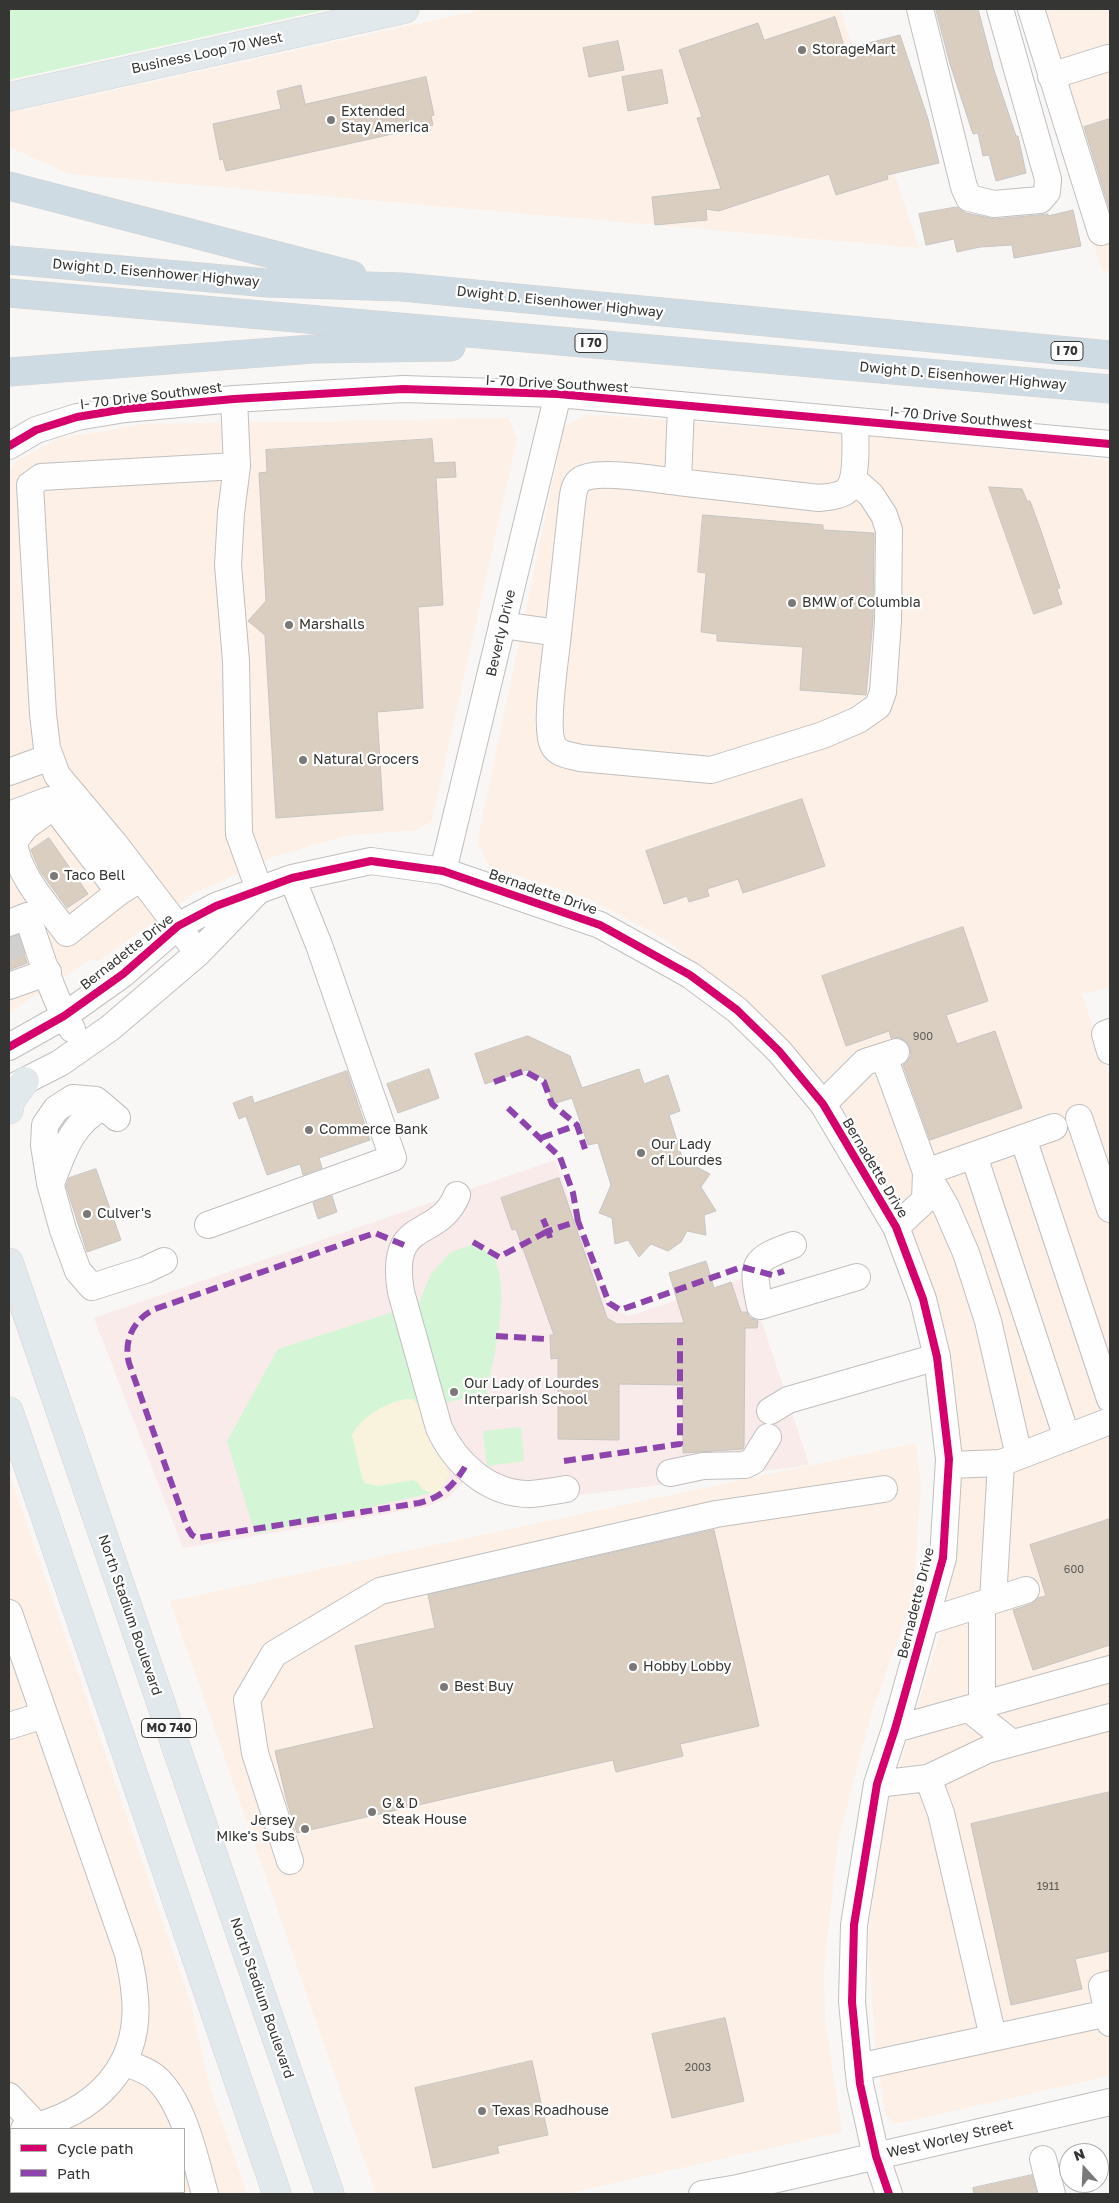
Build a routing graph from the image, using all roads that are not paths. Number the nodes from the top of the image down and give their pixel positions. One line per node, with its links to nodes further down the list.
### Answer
1 (405, 9): 7 (main road, Business Loop 70 West)
2 (920, 9): 3 (street)
3 (1000, 9)
4 (1031, 9): 6 (street)
5 (1108, 58): 6 (street)
6 (1051, 76): 9 (street)
7 (9, 97)
8 (9, 186): 11 (highway)
9 (1110, 229)
10 (9, 260): 11 (highway, Dwight D. Eisenhower Highway / I 70)
11 (402, 287): 14 (highway, Dwight D. Eisenhower Highway / I 70)
12 (9, 293): 13 (highway, Dwight D. Eisenhower Highway / I 70)
13 (562, 340): 15 (highway); 16 (highway, Dwight D. Eisenhower Highway / I 70)
14 (1110, 355)
15 (9, 372)
16 (1110, 389)
17 (558, 394): 18 (street, I- 70 Drive Southwest); 19 (street, I- 70 Drive Southwest); 27 (street, Beverly Drive)
18 (234, 399): 22 (street, I- 70 Drive Southwest); 23 (street)
19 (682, 405): 20 (street, I- 70 Drive Southwest); 25 (street)
20 (856, 421): 21 (street, I- 70 Drive Southwest); 24 (street)
21 (1110, 444)
22 (9, 446)
23 (238, 466): 26 (street); 36 (street)
24 (854, 479): 25 (street); 28 (street)
25 (678, 482): 28 (street)
26 (20, 522): 29 (street)
27 (502, 625): 28 (street); 33 (street, Beverly Drive)
28 (558, 633)
29 (50, 757): 30 (street); 31 (street)
30 (9, 772)
31 (58, 799): 32 (street); 35 (street); 35 (street)
32 (9, 815)
33 (444, 871): 34 (street, Bernadette Drive); 47 (street, Bernadette Drive)
34 (292, 878): 36 (street, Bernadette Drive); 57 (street)
35 (130, 885): 37 (street)
36 (259, 889): 37 (street, Bernadette Drive); 39 (street, Bernadette Drive)
37 (178, 926): 39 (street); 41 (street, Bernadette Drive)
38 (10, 927): 40 (street)
39 (198, 953): 44 (street, Bernadette Drive)
40 (28, 977): 41 (street)
41 (64, 1016): 43 (street, Bernadette Drive); 44 (street)
42 (1110, 1032): 45 (street)
43 (9, 1046)
44 (83, 1048): 46 (street, Bernadette Drive)
45 (1110, 1051)
46 (17, 1085): 48 (main road)
47 (823, 1104): 54 (street); 58 (street, Bernadette Drive)
48 (9, 1110)
49 (110, 1113): 61 (street)
50 (1079, 1118): 56 (street)
51 (1054, 1127): 52 (street)
52 (1023, 1138): 53 (street); 64 (street)
53 (974, 1156): 54 (street); 69 (street)
54 (926, 1172): 58 (street); 70 (street)
55 (457, 1195): 73 (street)
56 (1110, 1209)
57 (208, 1225)
58 (896, 1227): 63 (street, Bernadette Drive)
59 (793, 1245): 62 (street)
60 (9, 1262): 105 (main road, North Stadium Boulevard / MO 740)
61 (164, 1262)
62 (857, 1277)
63 (937, 1358): 66 (street); 71 (street, Bernadette Drive)
64 (1110, 1399)
65 (9, 1411): 102 (main road, MO 740)
66 (770, 1411)
67 (1110, 1421): 69 (street)
68 (768, 1437): 72 (street)
69 (1067, 1438): 70 (street)
70 (1010, 1460): 71 (street); 76 (street)
71 (949, 1465): 78 (street, Bernadette Drive)
72 (670, 1473)
73 (566, 1489)
74 (884, 1489): 88 (street)
75 (1026, 1590): 76 (street)
76 (988, 1602): 78 (street); 80 (street)
77 (9, 1613): 81 (street)
78 (925, 1622): 84 (street, Bernadette Drive)
79 (1110, 1669): 80 (street)
80 (976, 1707): 84 (street); 85 (street)
81 (44, 1715): 83 (street); 92 (street)
82 (1110, 1717): 85 (street)
83 (9, 1726)
84 (895, 1729): 87 (street, Bernadette Drive)
85 (1012, 1743): 86 (street)
86 (928, 1778): 87 (street); 91 (street)
87 (877, 1784): 93 (street, Bernadette Drive)
88 (290, 1861)
89 (1110, 1984): 90 (street)
90 (1109, 2018): 91 (street)
91 (994, 2038): 93 (street)
92 (124, 2062): 96 (street); 97 (street)
93 (858, 2067): 99 (street, Bernadette Drive)
94 (9, 2096): 96 (street)
95 (1110, 2102): 99 (street, West Worley Street)
96 (30, 2128)
97 (185, 2128)
98 (185, 2129): 104 (street)
99 (876, 2156): 101 (street, West Worley Street); 107 (street, Bernadette Drive)
100 (1043, 2159): 108 (street)
101 (808, 2184): 103 (street, West Worley Street)
102 (272, 2191)
103 (738, 2191): 106 (street, West Worley Street)
104 (205, 2194)
105 (330, 2194)
106 (702, 2194)
107 (889, 2194)
108 (1052, 2194)

